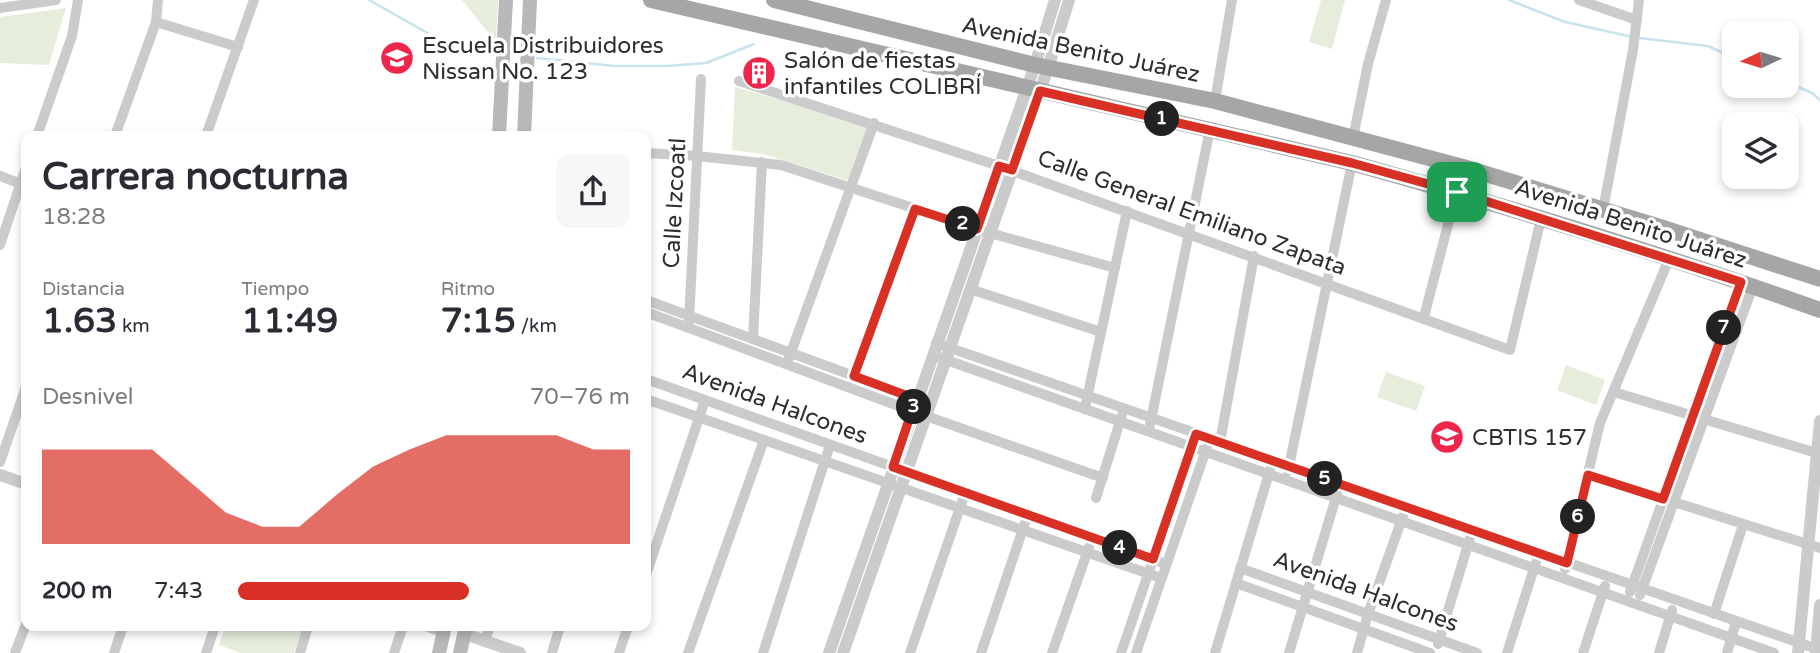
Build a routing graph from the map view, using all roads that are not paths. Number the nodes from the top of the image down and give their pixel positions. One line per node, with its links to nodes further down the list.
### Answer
1 (56, 0): 15 (street)
2 (78, 0): 28 (street)
3 (158, 0): 17 (street)
4 (254, 0): 20 (street)
5 (506, 0): 31 (main road)
6 (530, 0): 32 (main road)
7 (651, 0): 19 (main road, Avenida Benito Juárez)
8 (774, 0): 16 (main road, Avenida Benito Juárez)
9 (1055, 0): 21 (street)
10 (1232, 0): 25 (street)
11 (1386, 0): 33 (street)
12 (1579, 0): 18 (street)
13 (1639, 0): 18 (street)
14 (1067, 1): 21 (street)
15 (2, 5)
16 (837, 15): 19 (main road); 21 (main road, Avenida Benito Juárez)
17 (156, 22): 20 (street); 29 (street)
18 (1637, 23): 46 (street)
19 (829, 43): 24 (main road, Avenida Benito Juárez)
20 (238, 47): 30 (street)
21 (1042, 66): 24 (street); 25 (main road, Avenida Benito Juárez)
22 (701, 79): 35 (street, Calle Izcoatl)
23 (739, 81): 26 (street, Calle General Emiliano Zapata)
24 (1033, 89): 27 (main road, Avenida Benito Juárez); 39 (street)
25 (1214, 101): 33 (main road, Avenida Benito Juárez)
26 (874, 123): 39 (street, Calle General Emiliano Zapata); 42 (street)
27 (1210, 129): 37 (main road, Avenida Benito Juárez); 50 (street)
28 (39, 131)
29 (117, 131)
30 (208, 131)
31 (499, 131)
32 (524, 131)
33 (1353, 138): 38 (main road, Avenida Benito Juárez)
34 (651, 153): 35 (street)
35 (697, 156): 36 (street); 62 (street, Calle Izcoatl)
36 (762, 162): 42 (street); 66 (street)
37 (1352, 163): 44 (main road, Avenida Benito Juárez); 56 (street)
38 (1463, 167): 44 (street); 46 (main road, Avenida Benito Juárez)
39 (1006, 168): 47 (street, Calle General Emiliano Zapata); 49 (street)
40 (0, 176): 41 (street)
41 (21, 184)
42 (851, 187): 45 (street); 68 (street)
43 (21, 190): 51 (street)
44 (1457, 192): 48 (main road, Avenida Benito Juárez); 63 (street)
45 (915, 209): 49 (street); 71 (street)
46 (1603, 210): 55 (main road, Avenida Benito Juárez)
47 (1127, 211): 50 (street, Calle General Emiliano Zapata); 54 (street)
48 (1541, 219): 53 (main road, Avenida Benito Juárez); 63 (street, Calle General Emiliano Zapata)
49 (983, 231): 54 (street); 58 (street); 67 (street)
50 (1188, 233): 52 (street, Calle General Emiliano Zapata); 84 (street)
51 (0, 245)
52 (1254, 257): 56 (street, Calle General Emiliano Zapata); 91 (street)
53 (1669, 259): 57 (main road, Avenida Benito Juárez); 73 (street)
54 (1115, 268): 65 (street)
55 (1820, 279)
56 (1327, 282): 63 (street, Calle General Emiliano Zapata); 100 (street)
57 (1747, 284): 60 (main road, Avenida Benito Juárez); 82 (street); 85 (street)
58 (970, 289): 65 (street); 69 (street)
59 (651, 302): 62 (street)
60 (1820, 310)
61 (651, 315): 64 (street)
62 (690, 316): 64 (street, Calle Izcoatl); 66 (street)
63 (1424, 317)
64 (689, 328): 70 (street)
65 (1101, 332): 74 (street)
66 (753, 339): 68 (street)
67 (934, 349): 69 (street); 78 (street)
68 (791, 353): 70 (street); 71 (street)
69 (947, 354): 74 (street); 79 (street); 81 (street)
70 (787, 365): 78 (street)
71 (854, 376): 78 (street)
72 (651, 381): 75 (street, Avenida Halcones)
73 (1614, 392): 82 (street); 104 (street)
74 (1087, 396): 79 (street); 80 (street)
75 (705, 400): 83 (street); 92 (street, Avenida Halcones)
76 (21, 401): 98 (street)
77 (651, 401): 83 (street, Avenida Halcones)
78 (914, 405): 99 (street)
79 (1085, 409): 87 (street)
80 (1124, 409): 84 (street); 87 (street)
81 (926, 416): 101 (street); 105 (street)
82 (1692, 416): 85 (street); 114 (street)
83 (699, 417): 90 (street, Avenida Halcones); 128 (street)
84 (1152, 419): 88 (street); 89 (street)
85 (1704, 420): 95 (street); 114 (street)
86 (1820, 421): 95 (street)
87 (1121, 422): 88 (street); 105 (street)
88 (1149, 432): 93 (street)
89 (1196, 434): 91 (street); 93 (street)
90 (764, 440): 96 (street, Avenida Halcones); 176 (street)
91 (1215, 440): 94 (street); 97 (street)
92 (830, 444): 96 (street); 99 (street, Avenida Halcones)
93 (1192, 447): 94 (street); 127 (street)
94 (1205, 452): 102 (street); 130 (street)
95 (1819, 454): 124 (street)
96 (825, 461): 108 (street, Avenida Halcones); 177 (street)
97 (1273, 461): 100 (street); 102 (street)
98 (0, 462)
99 (893, 467): 101 (street, Avenida Halcones); 108 (street)
100 (1289, 467): 106 (street); 109 (street)
101 (906, 472): 110 (street); 111 (street, Avenida Halcones)
102 (1269, 474): 106 (street); 131 (street)
103 (0, 475): 107 (street)
104 (1588, 475): 114 (street); 129 (street)
105 (1103, 478): 113 (street)
106 (1286, 480): 112 (street)
107 (21, 482)
108 (887, 483): 110 (street, Avenida Halcones); 178 (street)
109 (1340, 484): 112 (street); 115 (street)
110 (901, 488): 116 (street, Avenida Halcones); 179 (street)
111 (965, 493): 116 (street); 117 (street, Avenida Halcones)
112 (1336, 498): 118 (street); 139 (street)
113 (1096, 499)
114 (1668, 501): 119 (street); 138 (street)
115 (1407, 507): 118 (street); 121 (street)
116 (960, 508): 120 (street, Avenida Halcones); 180 (street)
117 (1028, 515): 120 (street); 122 (street, Avenida Halcones)
118 (1401, 521): 123 (street); 145 (street)
119 (1744, 526): 124 (street); 146 (street)
120 (1023, 530): 125 (street, Avenida Halcones); 181 (street)
121 (1472, 530): 123 (street); 126 (street)
122 (1092, 538): 125 (street); 127 (street, Avenida Halcones)
123 (1468, 545): 132 (street); 162 (street)
124 (1814, 547): 164 (street)
125 (1087, 552): 133 (street, Avenida Halcones); 182 (street)
126 (1538, 553): 129 (street); 132 (street)
127 (1153, 559): 130 (street, Avenida Halcones); 133 (street)
128 (651, 560)
129 (1567, 563): 134 (street); 136 (street)
130 (1166, 564): 135 (street)
131 (1240, 568): 137 (street); 139 (street, Avenida Halcones)
132 (1534, 568): 136 (street); 190 (street)
133 (1148, 574): 135 (street, Avenida Halcones); 183 (street)
134 (1607, 577): 138 (street); 140 (street)
135 (1161, 578): 184 (street)
136 (1563, 578): 140 (street)
137 (1236, 583): 144 (street, Avenida Halcones); 185 (street)
138 (1637, 587): 141 (street); 142 (street)
139 (1307, 592): 144 (street); 145 (street, Avenida Halcones)
140 (1602, 592): 142 (street); 191 (street)
141 (1675, 601): 146 (street); 147 (street)
142 (1632, 603): 147 (street)
143 (1820, 605): 165 (street)
144 (1303, 607): 149 (street, Avenida Halcones); 186 (street)
145 (1368, 614): 149 (street); 162 (street, Avenida Halcones)
146 (1714, 614): 148 (street)
147 (1670, 617): 161 (street); 192 (street)
148 (1736, 622): 161 (street); 164 (street)
149 (1363, 629): 187 (street); 188 (street, Avenida Halcones)
150 (23, 631): 166 (street)
151 (121, 631): 167 (street)
152 (213, 631): 168 (street)
153 (307, 631): 169 (street)
154 (401, 631): 170 (street)
155 (444, 631): 171 (main road)
156 (465, 631): 172 (main road)
157 (467, 631): 163 (street)
158 (488, 631): 163 (street)
159 (559, 631): 174 (street)
160 (626, 631): 175 (street)
161 (1731, 638): 193 (street); 194 (street)
162 (1439, 639): 188 (street); 189 (street, Avenida Halcones)
163 (485, 641): 173 (street)
164 (1799, 648): 165 (street)
165 (1817, 651)
166 (15, 653)
167 (114, 653)
168 (206, 653)
169 (300, 653)
170 (394, 653)
171 (439, 653)
172 (460, 653)
173 (520, 653)
174 (552, 653)
175 (619, 653)
176 (688, 653)
177 (763, 653)
178 (829, 653)
179 (843, 653)
180 (910, 653)
181 (981, 653)
182 (1052, 653)
183 (1121, 653)
184 (1136, 653)
185 (1215, 653)
186 (1289, 653)
187 (1357, 653)
188 (1433, 653)
189 (1477, 653)
190 (1507, 653)
191 (1583, 653)
192 (1659, 653)
193 (1727, 653)
194 (1774, 653)

